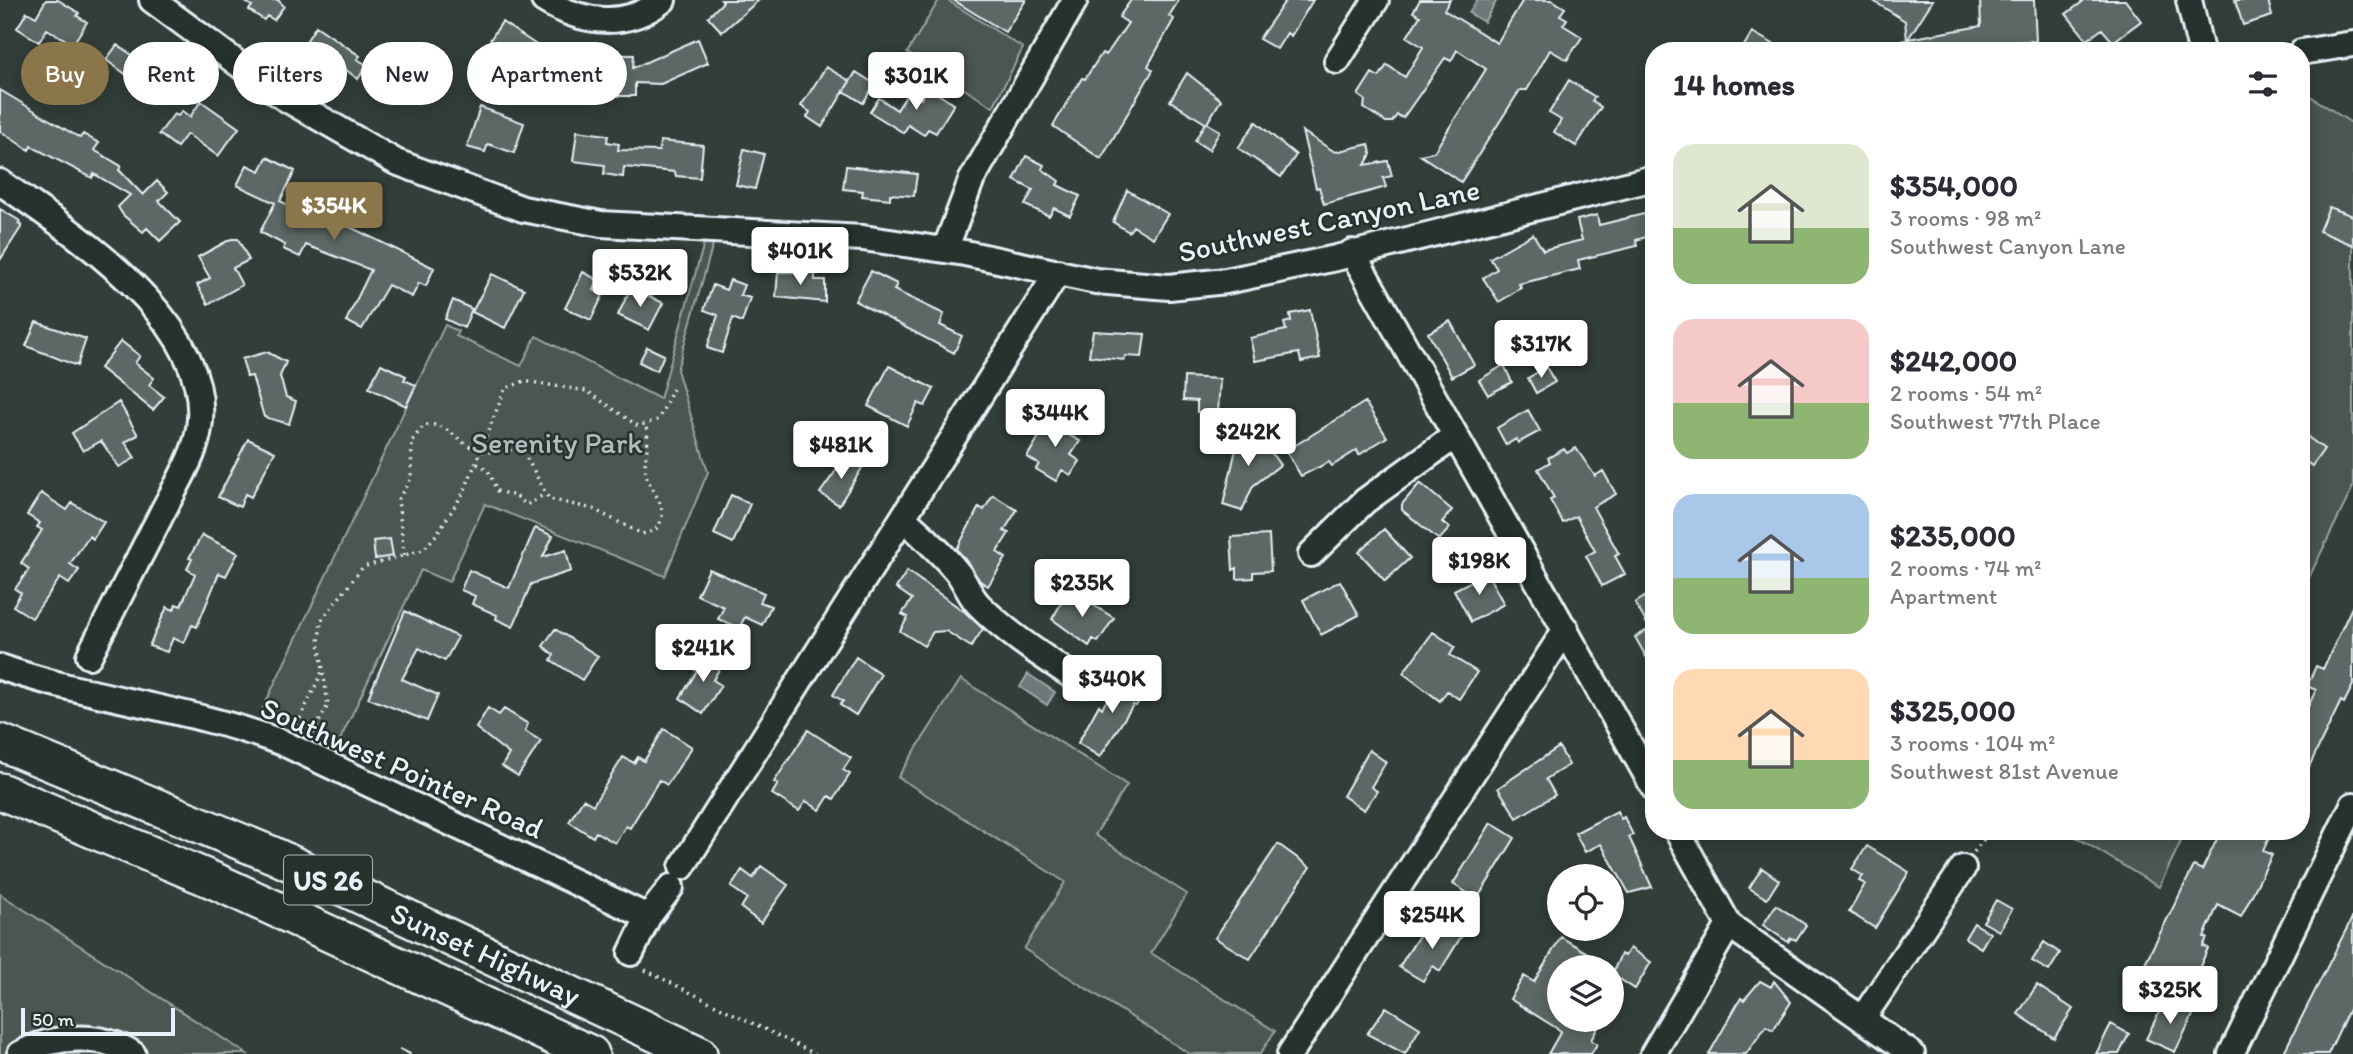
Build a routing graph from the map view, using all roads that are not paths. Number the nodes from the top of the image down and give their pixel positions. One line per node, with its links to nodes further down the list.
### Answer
1 (152, 0): 13 (street, Southwest Canyon Lane)
2 (544, 0): 3 (street)
3 (663, 0)
4 (1076, 0): 13 (street)
5 (1376, 0): 10 (street)
6 (2189, 0): 7 (street)
7 (2199, 42)
8 (2353, 44): 9 (street)
9 (2310, 51)
10 (1337, 61)
11 (1645, 180): 14 (street, Southwest Canyon Lane)
12 (0, 181): 20 (street)
13 (945, 250): 15 (street, Southwest Canyon Lane)
14 (1352, 251): 15 (street, Southwest Canyon Lane); 16 (street)
15 (1058, 272): 17 (street)
16 (1455, 436): 18 (street); 19 (street)
17 (904, 519): 22 (street); 29 (street)
18 (1311, 554)
19 (1566, 629): 24 (street); 37 (street)
20 (89, 656)
21 (0, 667): 29 (street, Southwest Pointer Road)
22 (1084, 684)
23 (0, 741): 36 (highway, Sunset Highway / US 26)
24 (1645, 772)
25 (0, 791): 35 (highway, Sunset Highway / US 26)
26 (2353, 805): 40 (street)
27 (1682, 840): 30 (street)
28 (1964, 867): 32 (street)
29 (648, 917): 31 (street)
30 (1729, 925): 32 (street); 38 (street)
31 (631, 953)
32 (1862, 1019): 39 (street)
33 (20, 1054): 34 (street)
34 (133, 1054)
35 (591, 1054)
36 (699, 1054)
37 (1290, 1054)
38 (1653, 1054)
39 (1912, 1054)
40 (2231, 1054)

